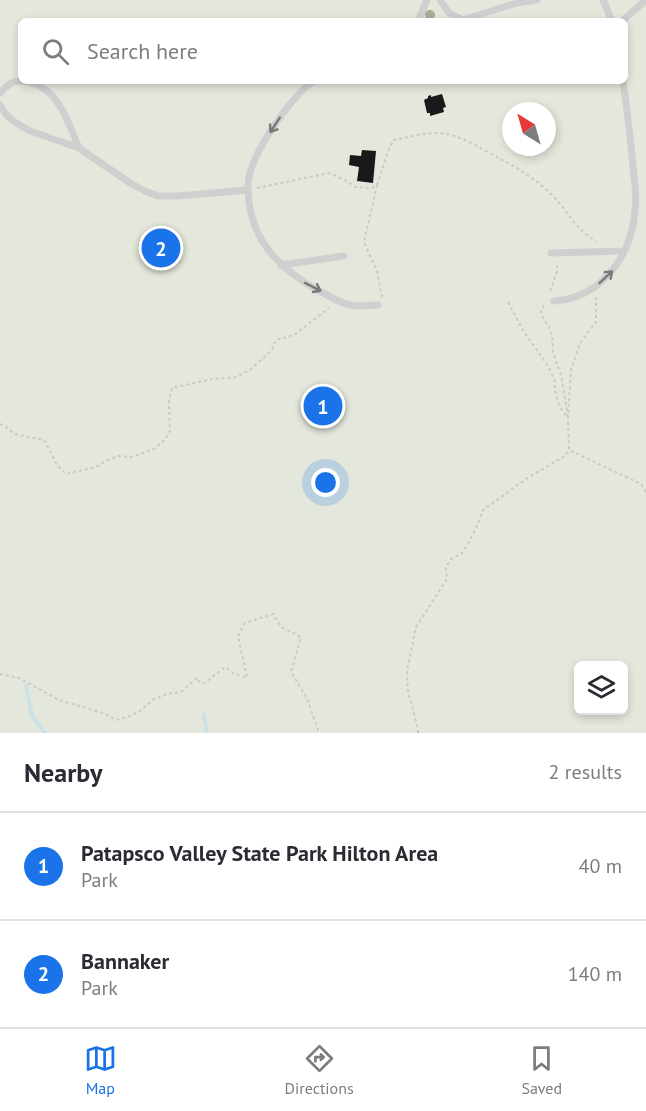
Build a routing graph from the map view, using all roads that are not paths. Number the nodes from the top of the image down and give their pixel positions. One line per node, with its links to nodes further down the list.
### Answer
1 (427, 0): 6 (lane)
2 (440, 0): 7 (lane)
3 (537, 0): 8 (lane)
4 (603, 0): 9 (lane)
5 (646, 0): 10 (lane)
6 (419, 18)
7 (458, 18)
8 (468, 18)
9 (611, 18)
10 (625, 18)
11 (18, 81): 15 (lane)
12 (37, 84): 17 (lane)
13 (310, 84): 18 (lane, one-way to 18)
14 (623, 84): 19 (lane)
15 (0, 93)
16 (0, 105): 17 (lane)
17 (79, 148): 18 (lane)
18 (251, 189): 22 (lane)
19 (624, 251): 20 (lane); 23 (lane, one-way to 19)
20 (551, 253)
21 (344, 256): 22 (lane)
22 (281, 265): 24 (lane, one-way to 24)
23 (554, 301)
24 (378, 305)

